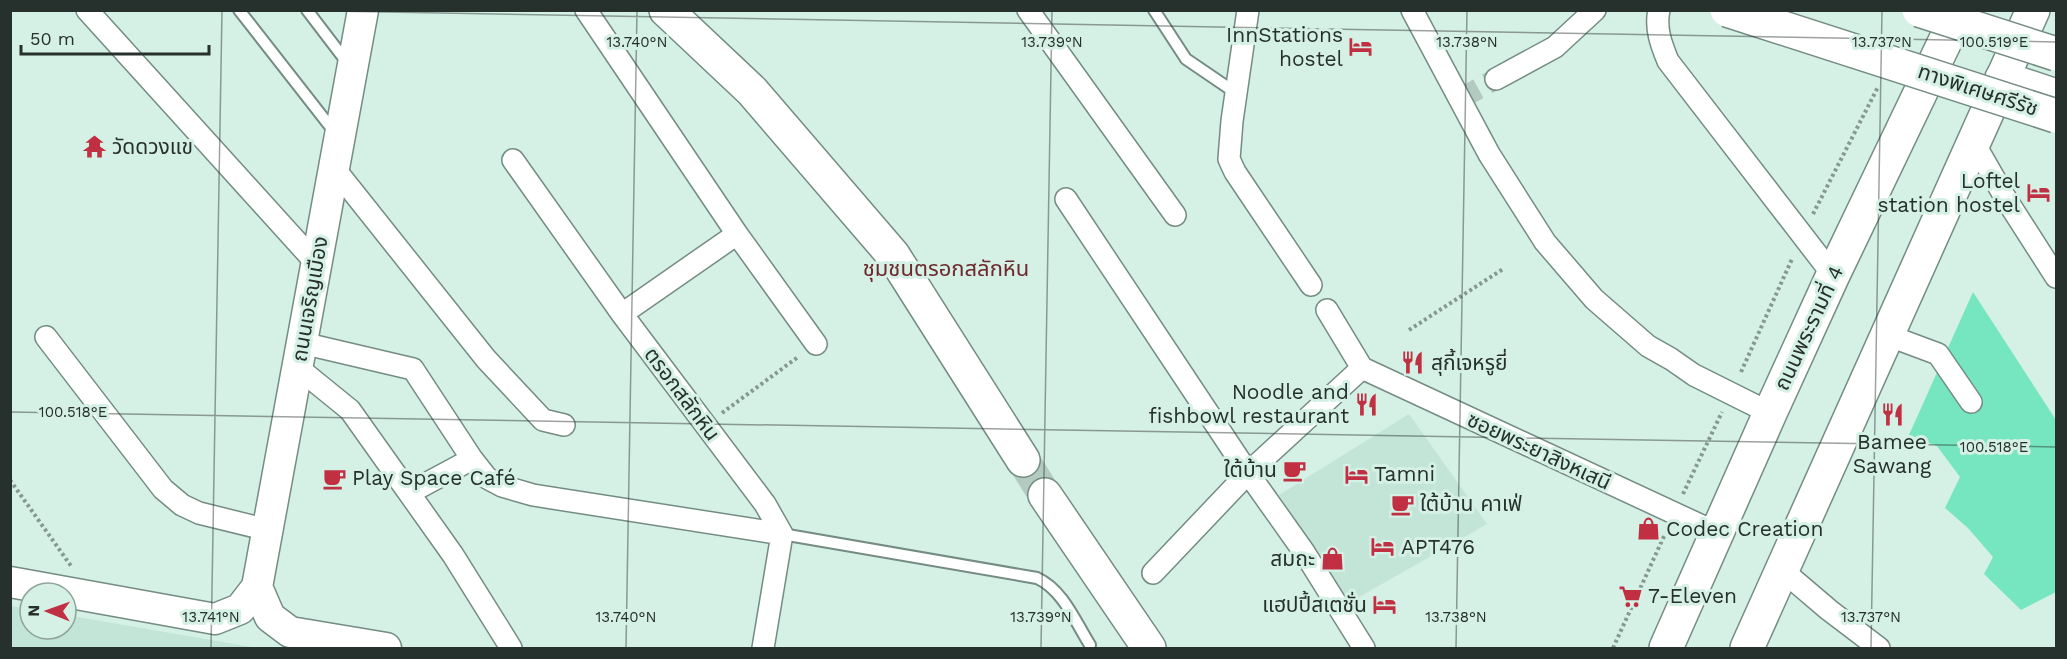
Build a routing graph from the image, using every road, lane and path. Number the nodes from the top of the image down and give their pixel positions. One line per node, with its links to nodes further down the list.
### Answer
1 (87, 10): 32 (street)
2 (239, 10): 26 (lane)
3 (307, 10): 18 (lane)
4 (586, 10): 30 (street)
5 (666, 10): 51 (main road)
6 (1028, 10): 29 (street)
7 (1154, 10): 22 (lane)
8 (1248, 10): 22 (street)
9 (1412, 10): 45 (street)
10 (1595, 10): 20 (street)
11 (1659, 10): 31 (street)
12 (1727, 10): 24 (main road, ทางพิเศษศรีรัช, bridge)
13 (1919, 10): 17 (main road, bridge)
14 (1960, 10): 34 (main road, ถนนพระรามที่ 4)
15 (2033, 10): 19 (main road)
16 (363, 11): 18 (street, ถนนเจริญเมือง)
17 (2056, 54)
18 (352, 69): 26 (street, ถนนเจริญเมือง)
19 (2002, 78): 23 (main road); 25 (main road)
20 (1496, 79)
21 (1881, 81): 31 (path)
22 (1236, 93): 36 (street)
23 (2056, 96)
24 (2056, 116)
25 (1974, 143): 35 (street); 40 (main road)
26 (337, 153): 32 (street, ถนนเจริญเมือง); 48 (street)
27 (513, 160): 38 (street, ตรอกสลักหิน)
28 (1066, 199): 52 (street)
29 (1175, 215)
30 (737, 234): 38 (street); 42 (street)
31 (1802, 236): 34 (street); 45 (path)
32 (317, 264): 43 (street, ถนนเจริญเมือง)
33 (1503, 269): 39 (path)
34 (1833, 275): 47 (main road, ถนนพระรามที่ 4)
35 (2056, 277)
36 (1311, 285)
37 (1327, 310): 44 (street)
38 (622, 314): 49 (street, ตรอกสลักหิน)
39 (1409, 330)
40 (1887, 335): 46 (street); 60 (main road)
41 (46, 337): 57 (street)
42 (816, 344): 49 (path)
43 (300, 355): 50 (street); 54 (street); 57 (street, ถนนเจริญเมือง)
44 (1362, 368): 52 (street); 56 (street, ซอยพระยาสิงหเสนี)
45 (1731, 394): 47 (street); 56 (path)
46 (1971, 402)
47 (1770, 413): 58 (main road, ถนนพระรามที่ 4)
48 (564, 424)
49 (706, 426): 59 (street, ตรอกสลักหิน)
50 (472, 459): 54 (street); 59 (street)
51 (1023, 460)
52 (1248, 473): 61 (street); 70 (street)
53 (10, 480): 64 (path)
54 (409, 493): 67 (street)
55 (1046, 495): 69 (main road)
56 (1674, 514): 58 (street, ซอยพระยาสิงหเสนี); 71 (path)
57 (268, 530): 63 (street, ถนนเจริญเมือง)
58 (1717, 533): 72 (main road, ถนนพระรามที่ 4)
59 (782, 534): 65 (lane); 68 (street)
60 (1782, 570): 73 (main road); 74 (street)
61 (1153, 573)
62 (10, 582): 64 (street)
63 (257, 587): 64 (street); 66 (street)
64 (92, 596)
65 (1090, 645)
66 (386, 648)
67 (511, 648)
68 (763, 648)
69 (1149, 648)
70 (1364, 648)
71 (1613, 648)
72 (1666, 648)
73 (1747, 648)
74 (1879, 648)

